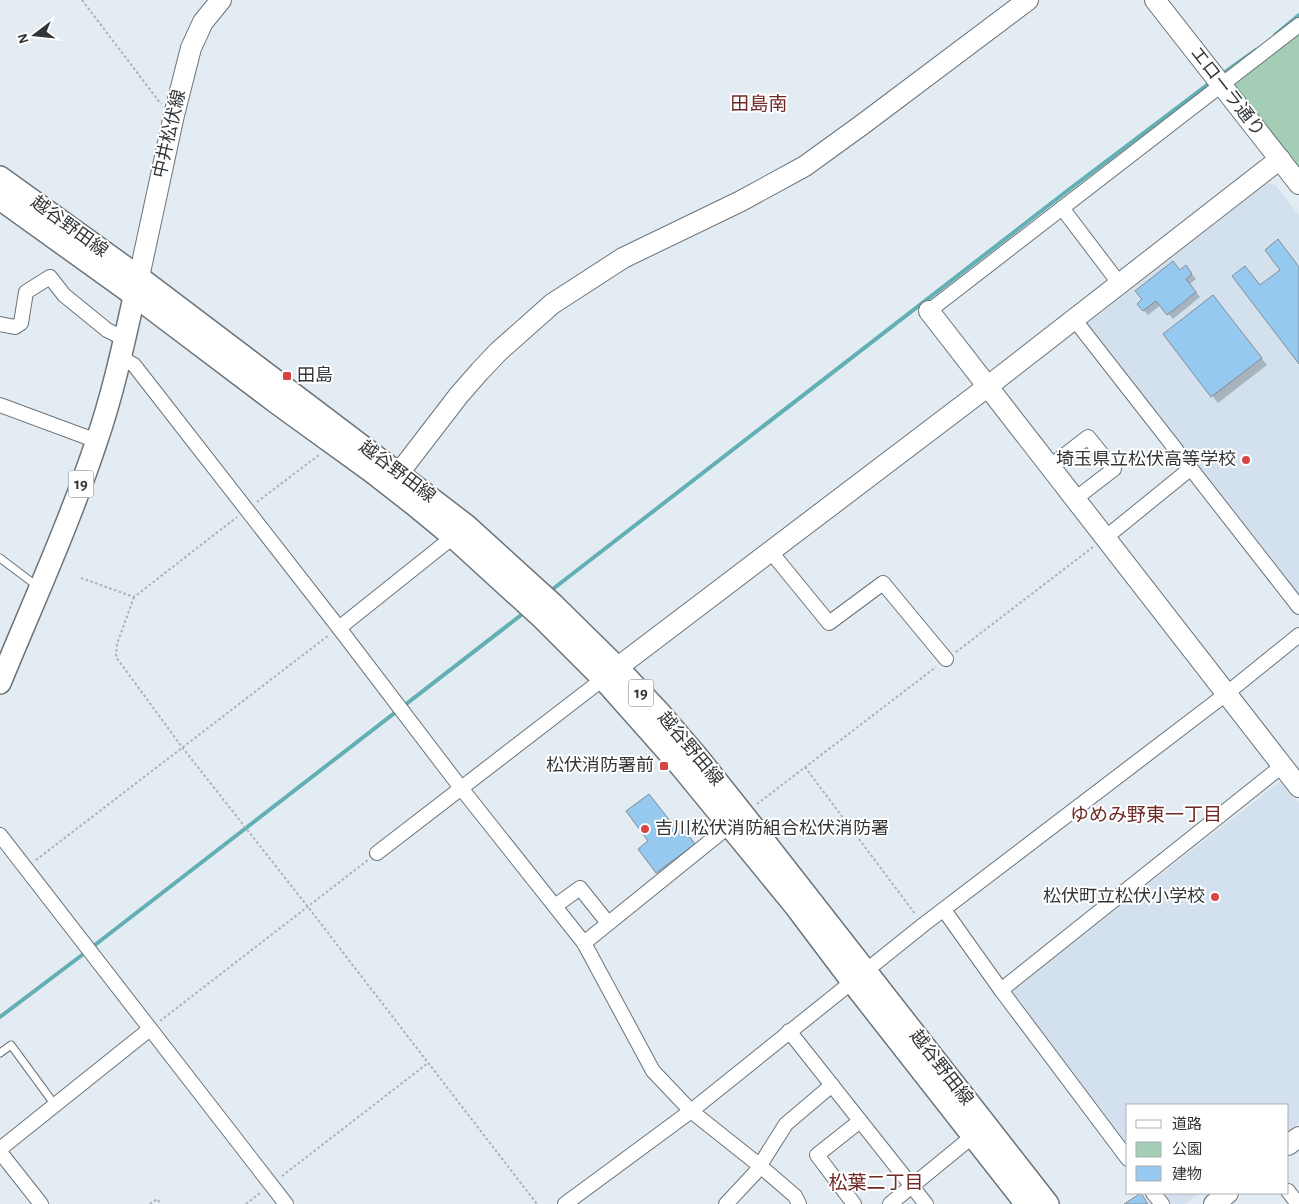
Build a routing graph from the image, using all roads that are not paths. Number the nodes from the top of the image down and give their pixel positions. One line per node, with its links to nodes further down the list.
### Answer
1 (221, 0): 12 (street, 中井松伏線)
2 (1028, 0): 22 (street)
3 (1156, 0): 5 (street, エローラ通り)
4 (1299, 25): 5 (street)
5 (1222, 84): 6 (street, エローラ通り); 10 (street)
6 (1280, 159): 8 (street, エローラ通り); 11 (street)
7 (0, 177): 12 (main road, 越谷野田線 / 19)
8 (1299, 184)
9 (0, 199): 12 (main road, 越谷野田線 / 19)
10 (1062, 208): 11 (street); 13 (street)
11 (1119, 283): 14 (street)
12 (137, 286): 16 (main road, 19); 22 (main road, 越谷野田線 / 19); 24 (main road, 越谷野田線 / 19)
13 (929, 311): 17 (street)
14 (1074, 318): 17 (street); 21 (street)
15 (0, 324): 16 (street)
16 (123, 348): 19 (main road, 19); 30 (street)
17 (987, 387): 20 (street); 26 (street)
18 (0, 404): 19 (street)
19 (97, 441): 28 (main road, 19)
20 (1049, 467): 23 (street); 23 (street)
21 (1190, 469): 25 (street); 29 (street)
22 (399, 473): 33 (main road, 越谷野田線 / 19)
23 (1075, 499): 25 (street)
24 (453, 537): 30 (street); 33 (main road, 越谷野田線 / 19)
25 (1105, 538): 35 (street)
26 (771, 552): 32 (street); 33 (street)
27 (0, 558): 28 (lane)
28 (39, 587): 34 (main road, 19)
29 (1299, 607)
30 (339, 628): 38 (street)
31 (1299, 635): 35 (street)
32 (946, 659)
33 (610, 674): 38 (street); 39 (main road, 越谷野田線 / 19)
34 (0, 683)
35 (1226, 694): 36 (street); 43 (street)
36 (1282, 766): 37 (street); 47 (street)
37 (1299, 787)
38 (461, 788): 41 (street); 42 (street)
39 (737, 821): 44 (street); 46 (main road, 越谷野田線 / 19)
40 (0, 835): 48 (street)
41 (377, 853)
42 (555, 906): 44 (street); 45 (street)
43 (944, 910): 46 (street); 47 (street)
44 (608, 923): 45 (street)
45 (584, 943): 53 (street)
46 (858, 976): 49 (street); 55 (main road, 越谷野田線 / 19); 72 (main road, 越谷野田線 / 19)
47 (1001, 990): 57 (street)
48 (150, 1028): 52 (street); 64 (street)
49 (790, 1031): 51 (street); 53 (street)
50 (0, 1053): 52 (lane)
51 (832, 1085): 54 (street); 58 (street)
52 (55, 1105): 56 (street)
53 (691, 1111): 58 (street); 65 (street)
54 (860, 1121): 59 (street); 68 (street)
55 (973, 1136): 59 (street); 71 (main road, 越谷野田線 / 19)
56 (0, 1150): 63 (street)
57 (1126, 1156)
58 (760, 1165): 66 (street); 67 (street)
59 (912, 1186): 69 (street); 70 (street)
60 (1289, 1192): 75 (street)
61 (1154, 1194): 73 (street)
62 (1227, 1194): 74 (street)
63 (41, 1204)
64 (286, 1204)
65 (565, 1204)
66 (726, 1204)
67 (799, 1204)
68 (854, 1204)
69 (890, 1204)
70 (926, 1204)
71 (1026, 1204)
72 (1048, 1204)
73 (1162, 1204)
74 (1214, 1204)
75 (1298, 1204)

